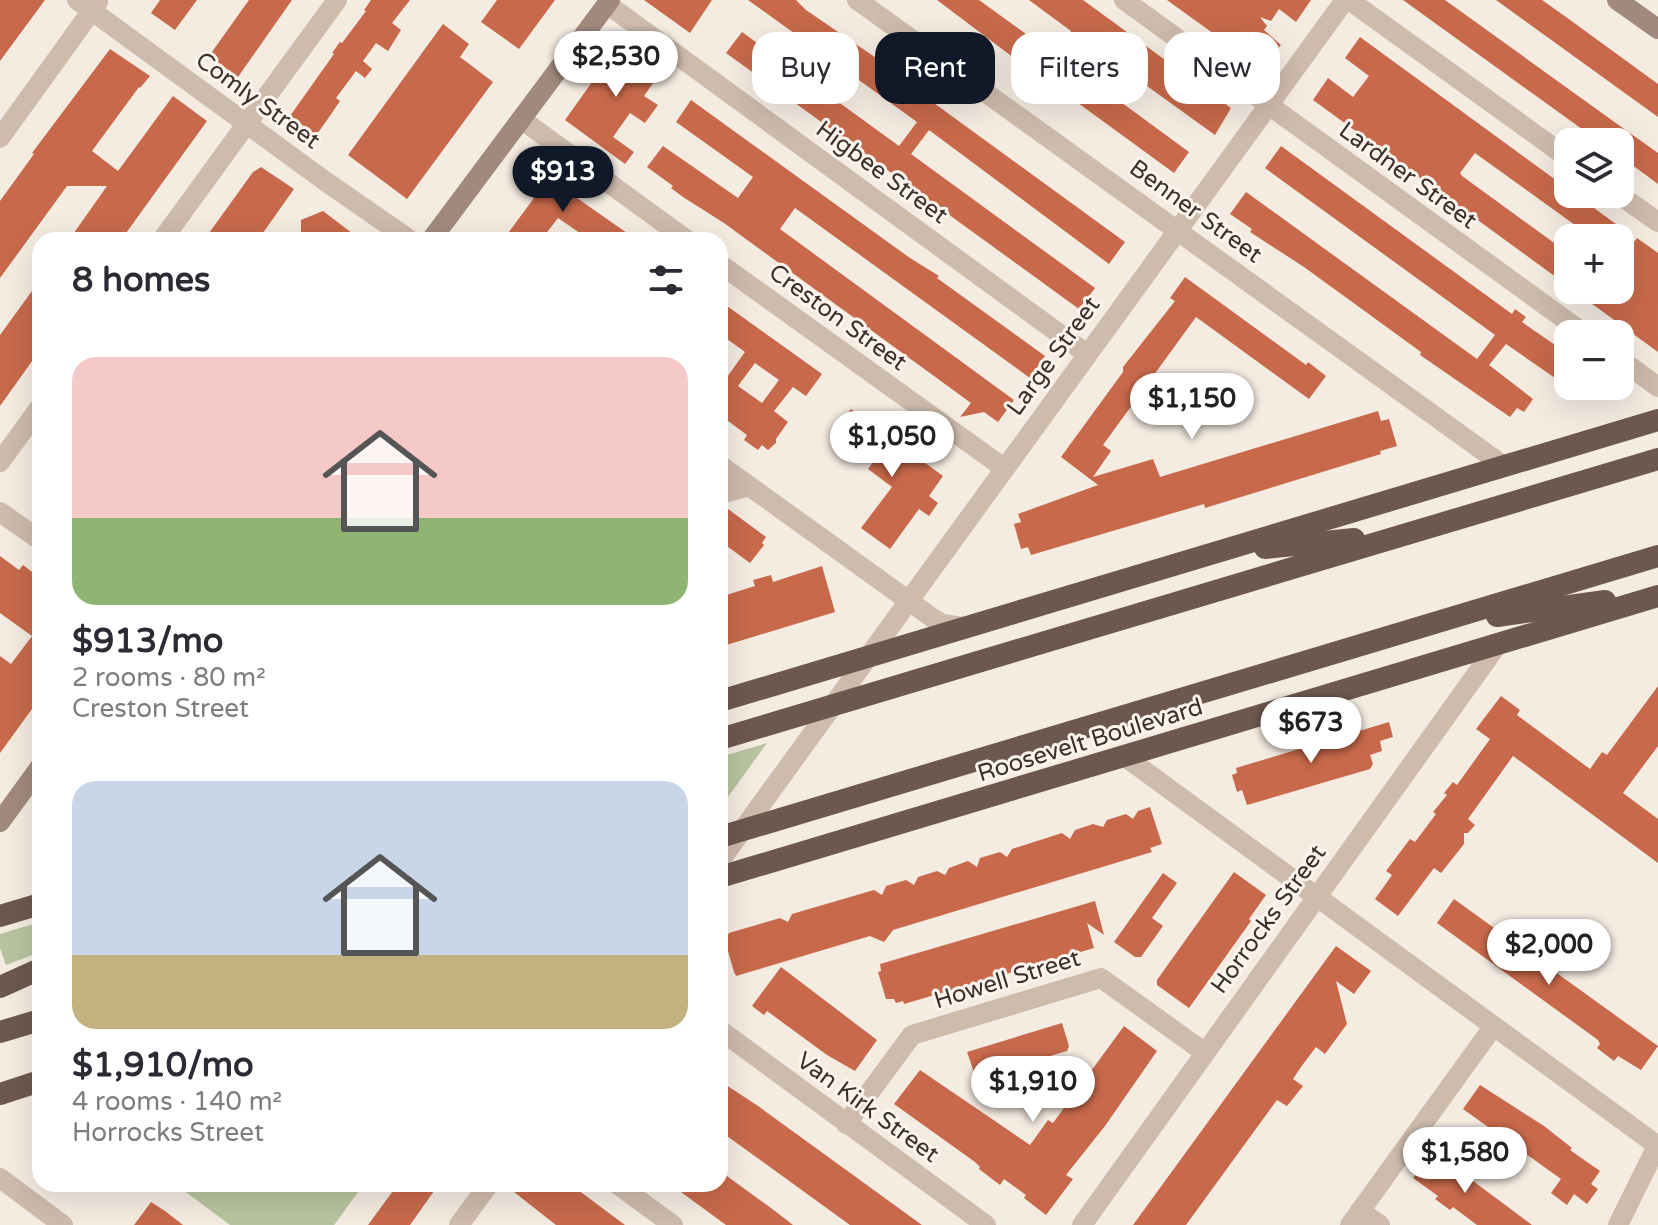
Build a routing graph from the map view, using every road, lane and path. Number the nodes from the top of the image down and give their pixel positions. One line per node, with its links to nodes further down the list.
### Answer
1 (337, 0): 11 (street)
2 (857, 0): 16 (street, Benner Street)
3 (1124, 0): 9 (street, Lardner Street)
4 (1347, 0): 9 (street, Large Street); 13 (street)
5 (1617, 0): 8 (main road)
6 (609, 2): 10 (main road); 23 (street, Higbee Street)
7 (89, 3): 11 (street, Comly Street); 12 (street)
8 (1658, 29)
9 (1268, 107): 16 (street, Large Street); 22 (street, Lardner Street)
10 (521, 119): 19 (main road); 20 (street)
11 (247, 124): 17 (street); 18 (street, Comly Street)
12 (0, 138)
13 (1554, 148)
14 (1634, 205): 15 (street)
15 (1658, 222)
16 (1177, 229): 23 (street, Large Street); 30 (street, Benner Street)
17 (168, 232)
18 (399, 232)
19 (437, 232)
20 (676, 232)
21 (728, 270): 31 (street, Creston Street)
22 (1565, 320)
23 (1087, 354): 31 (street, Large Street)
24 (1634, 369): 25 (street)
25 (1658, 387)
26 (32, 418): 29 (street)
27 (1658, 420): 30 (highway)
28 (1658, 459): 37 (highway)
29 (0, 462)
30 (1504, 466): 38 (highway)
31 (1004, 468): 41 (street, Large Street)
32 (728, 471): 33 (street)
33 (749, 486): 34 (street); 41 (street)
34 (728, 492)
35 (0, 512): 36 (street)
36 (32, 534)
37 (1403, 535): 38 (highway); 47 (highway)
38 (1216, 552): 42 (highway)
39 (1658, 556): 43 (highway, Roosevelt Boulevard)
40 (1658, 595): 43 (highway); 44 (highway, Roosevelt Boulevard)
41 (909, 601): 42 (street); 45 (street, Large Street)
42 (964, 627): 45 (highway)
43 (1424, 627): 52 (highway, Roosevelt Boulevard)
44 (1498, 644): 49 (highway, Roosevelt Boulevard); 56 (street, Horrocks Street)
45 (869, 656): 46 (highway); 47 (street, Large Street)
46 (728, 699)
47 (833, 706): 48 (highway); 52 (street, Large Street)
48 (728, 737)
49 (1124, 756): 55 (highway, Roosevelt Boulevard); 56 (street)
50 (32, 778): 51 (main road)
51 (0, 822)
52 (742, 831): 53 (highway, Roosevelt Boulevard); 54 (street, Large Street)
53 (728, 835)
54 (728, 850)
55 (728, 875)
56 (1316, 895): 62 (street); 65 (street, Horrocks Street)
57 (32, 906): 58 (highway)
58 (0, 916)
59 (32, 973): 60 (highway)
60 (0, 987)
61 (32, 1022): 63 (highway)
62 (1493, 1027): 69 (street); 73 (street)
63 (0, 1032)
64 (728, 1036): 68 (street, Van Kirk Street)
65 (1204, 1052): 68 (street, Howell Street); 78 (street, Horrocks Street)
66 (32, 1084): 67 (highway)
67 (0, 1094)
68 (846, 1124): 77 (street, Van Kirk Street)
69 (1658, 1145): 80 (street)
70 (0, 1178): 74 (street)
71 (483, 1192): 75 (street)
72 (628, 1192): 76 (street)
73 (1355, 1218): 79 (street)
74 (63, 1225)
75 (459, 1225)
76 (673, 1225)
77 (986, 1225)
78 (1082, 1225)
79 (1380, 1225)
80 (1618, 1225)

